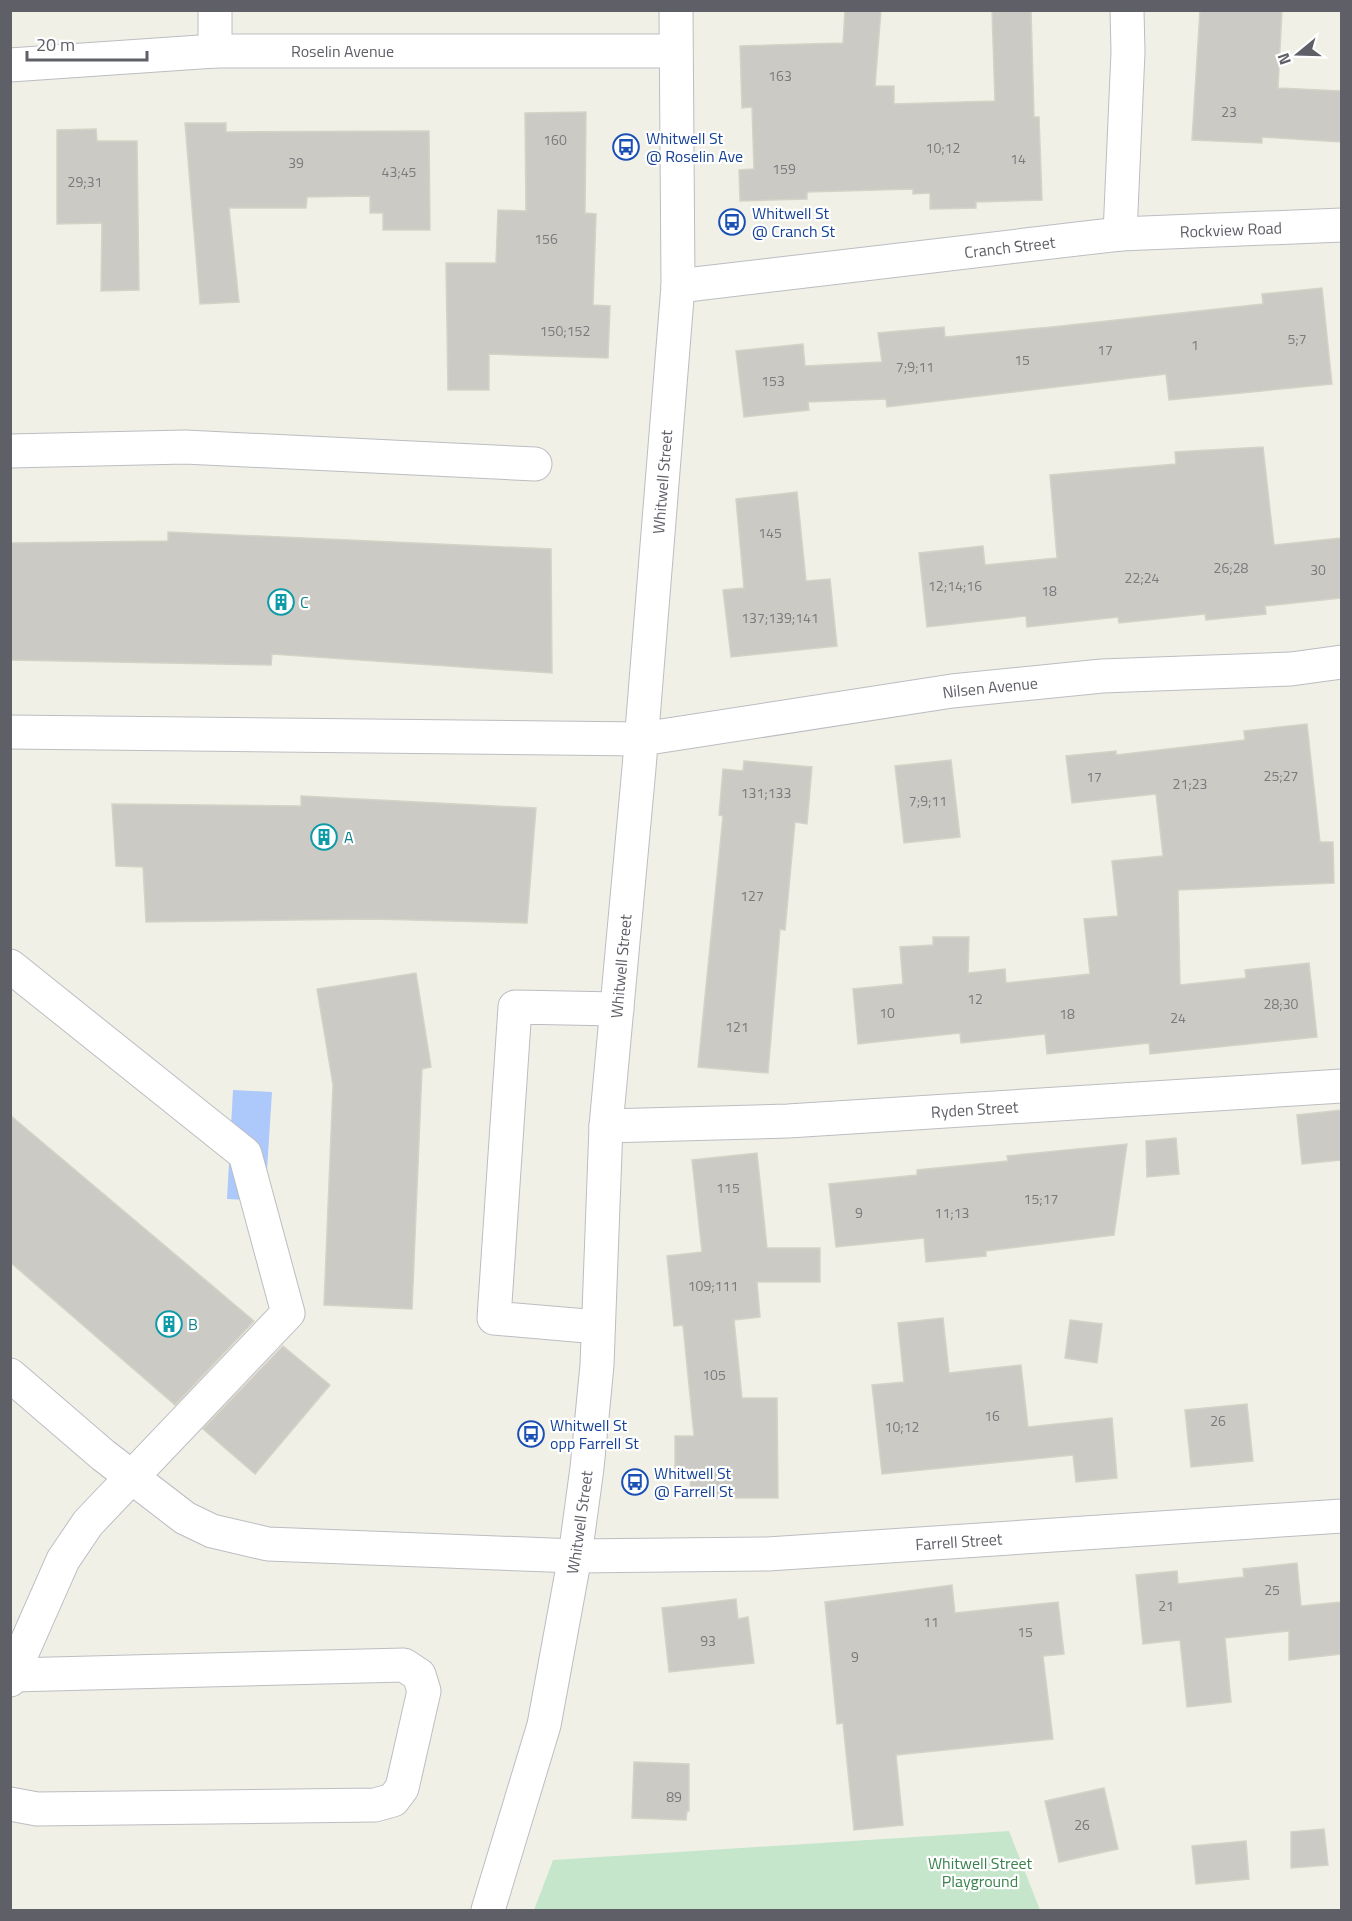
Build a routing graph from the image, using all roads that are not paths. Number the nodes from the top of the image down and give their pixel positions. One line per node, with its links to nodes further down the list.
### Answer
1 (215, 10): 4 (street)
2 (676, 10): 5 (street, Whitwell Street)
3 (1127, 10): 8 (street)
4 (215, 51): 5 (street, Roselin Avenue); 6 (street, Roselin Avenue)
5 (675, 51): 9 (street, Whitwell Street)
6 (10, 65)
7 (1341, 225): 8 (street, Rockview Road)
8 (1120, 234): 9 (street, Cranch Street)
9 (678, 286): 14 (street, Whitwell Street)
10 (10, 451): 11 (street)
11 (535, 464)
12 (1341, 663): 14 (street, Nilsen Avenue)
13 (10, 732): 14 (street, Nilsen Avenue)
14 (642, 738): 16 (street, Whitwell Street)
15 (10, 966): 21 (street)
16 (617, 1009): 18 (street, Whitwell Street); 19 (street)
17 (1341, 1086): 18 (street, Ryden Street)
18 (606, 1126): 19 (street, Whitwell Street)
19 (598, 1327): 23 (street, Whitwell Street)
20 (10, 1375): 21 (street, Farrell Street)
21 (131, 1477): 23 (street, Farrell Street); 24 (street)
22 (1341, 1516): 23 (street, Farrell Street)
23 (575, 1556): 26 (street, Whitwell Street)
24 (12, 1677): 25 (street)
25 (10, 1804)
26 (488, 1911)

